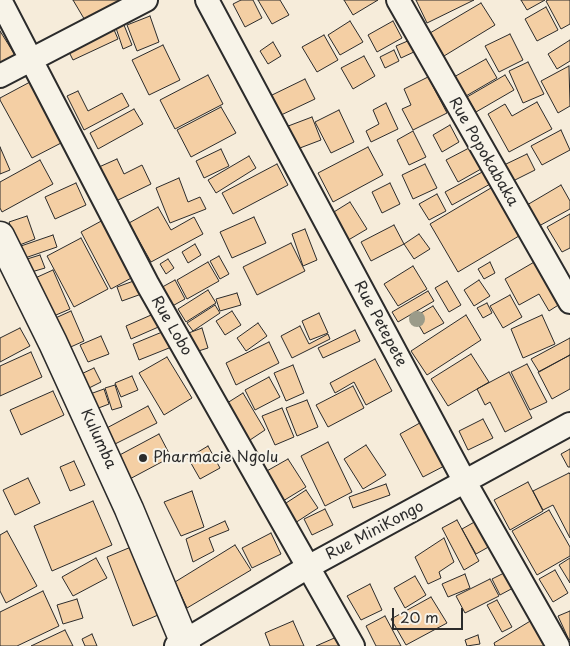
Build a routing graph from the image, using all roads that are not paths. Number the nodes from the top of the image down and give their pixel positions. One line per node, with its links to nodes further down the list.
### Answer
1 (0, 0): 5 (street, Rue Lobo)
2 (146, 0): 5 (street)
3 (207, 0): 10 (street, Rue Petepete)
4 (398, 0): 8 (street, Rue Popokabaka)
5 (31, 59): 6 (street); 11 (street, Rue Lobo)
6 (0, 76)
7 (0, 236): 12 (street, Kulumba)
8 (570, 302)
9 (570, 424): 10 (street, Rue MiniKongo)
10 (465, 482): 11 (street, Rue MiniKongo); 14 (street, Rue Petepete)
11 (308, 567): 12 (street, Rue MiniKongo); 13 (street, Rue Lobo)
12 (182, 644)
13 (353, 646)
14 (558, 646)

